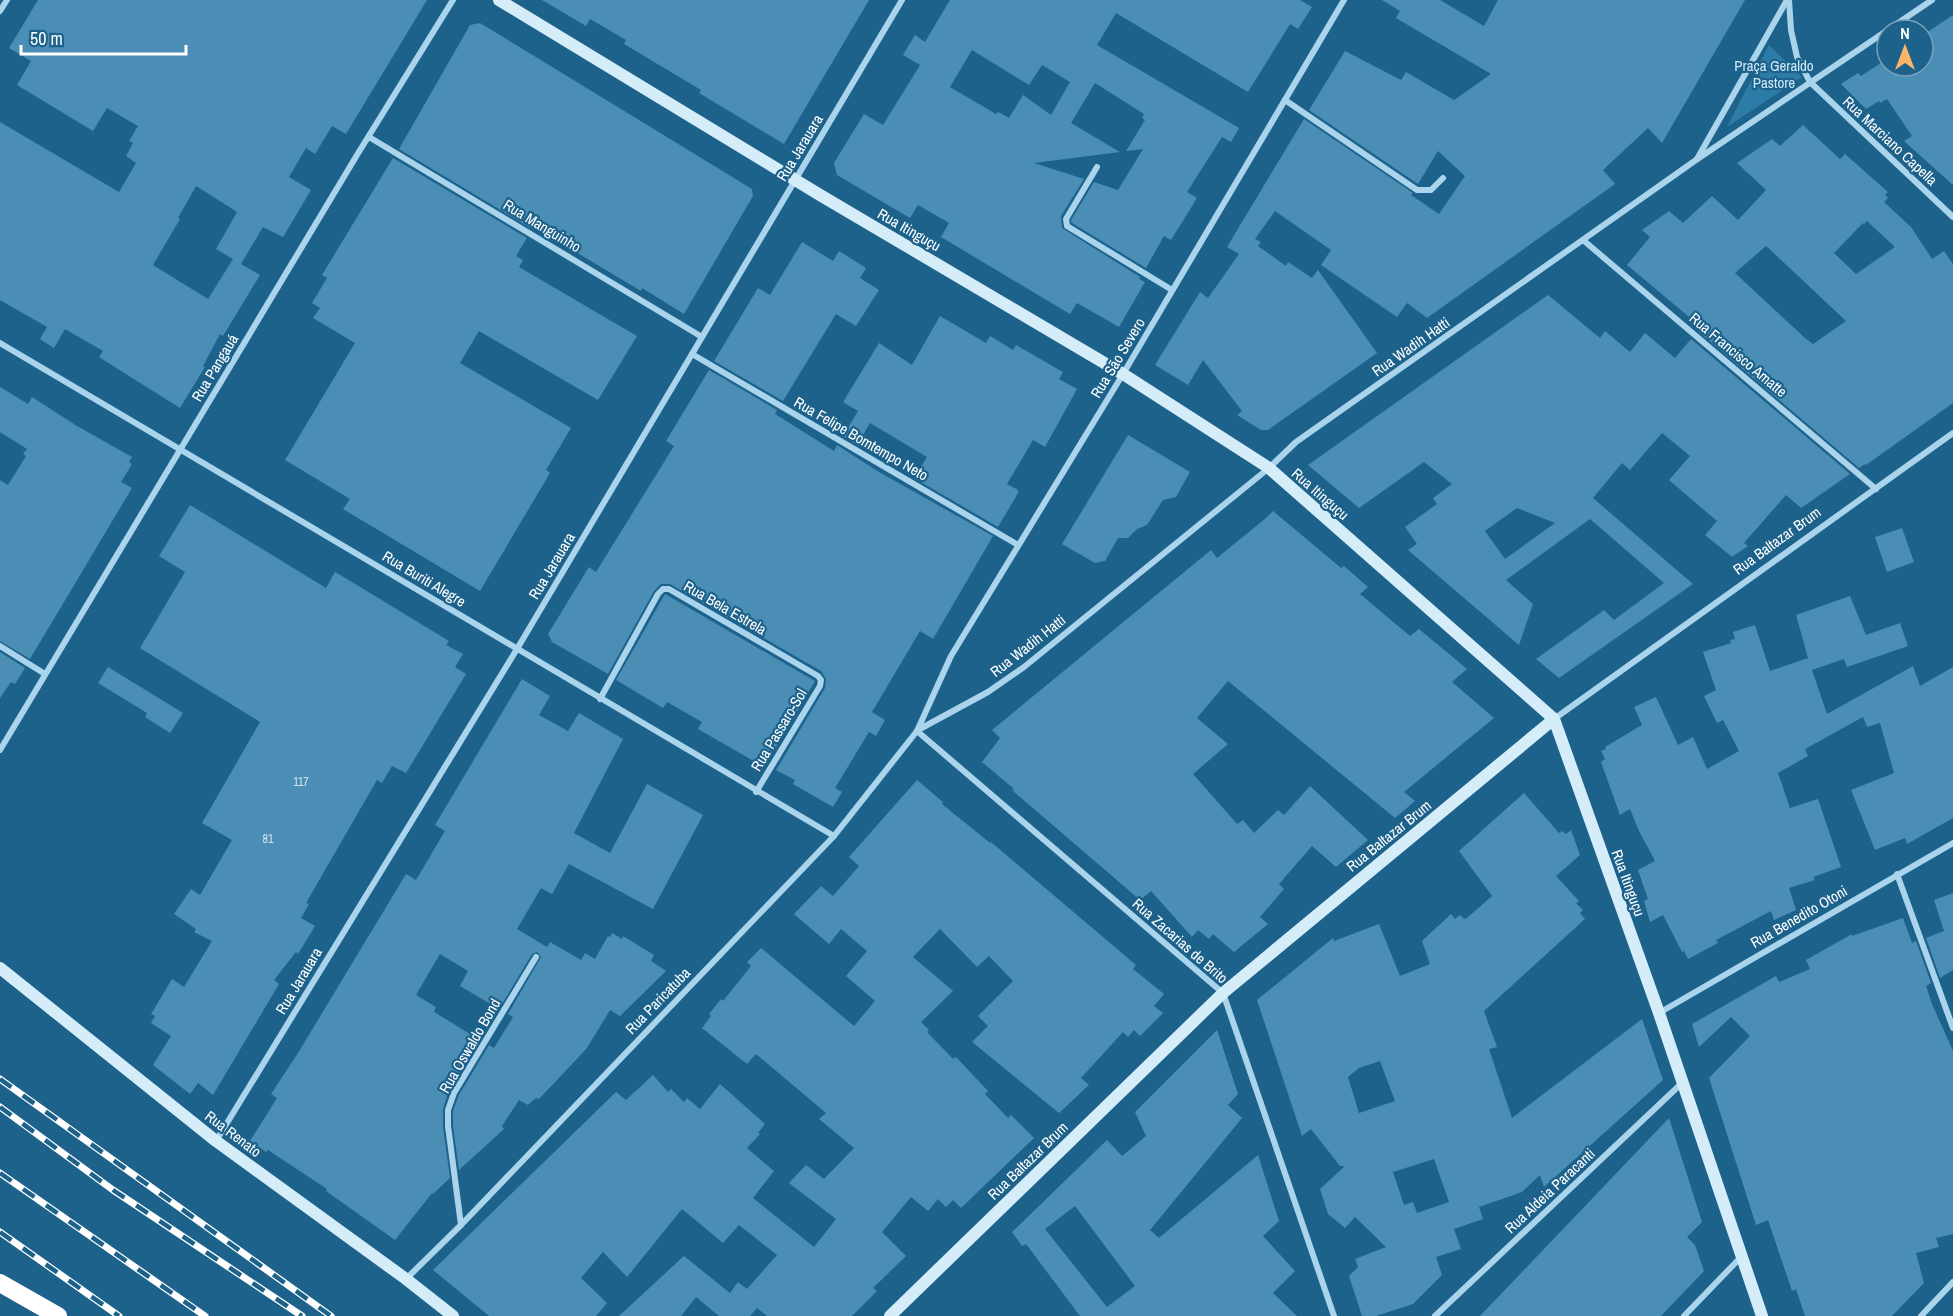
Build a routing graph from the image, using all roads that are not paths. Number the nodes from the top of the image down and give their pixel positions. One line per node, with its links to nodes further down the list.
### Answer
1 (7, 0): 8 (street)
2 (453, 0): 11 (street, Rua Pangauá)
3 (499, 0): 15 (main road, Rua Itinguçu)
4 (902, 0): 15 (street, Rua Jarauara)
5 (1344, 0): 10 (street, Rua São Severo)
6 (1788, 0): 9 (street); 12 (street)
7 (1932, 0): 9 (street, Rua Wadih Hatti)
8 (0, 11)
9 (1810, 82): 12 (street, Rua Wadih Hatti); 16 (street, Rua Marciano Capella)
10 (1285, 100): 14 (street); 18 (street, Rua São Severo)
11 (369, 137): 19 (street, Rua Manguinho); 24 (street, Rua Pangauá)
12 (1696, 160): 17 (street, Rua Wadih Hatti)
13 (1097, 167): 18 (street)
14 (1443, 178)
15 (795, 180): 19 (street, Rua Jarauara); 22 (main road, Rua Itinguçu)
16 (1953, 217)
17 (1583, 240): 25 (street, Rua Wadih Hatti); 26 (street, Rua Francisco Amatte)
18 (1172, 290): 22 (street, Rua São Severo)
19 (702, 337): 21 (street, Rua Jarauara)
20 (0, 343): 24 (street, Rua Buriti Alegre)
21 (692, 354): 27 (street, Rua Felipe Bomtempo Neto); 29 (street, Rua Jarauara)
22 (1123, 374): 25 (main road, Rua Itinguçu); 27 (street, Rua São Severo)
23 (1953, 433): 26 (street, Rua Baltazar Brum)
24 (181, 450): 29 (street, Rua Buriti Alegre); 30 (street, Rua Pangauá)
25 (1269, 468): 33 (main road, Rua Itinguçu); 34 (street, Rua Wadih Hatti)
26 (1876, 489): 33 (street, Rua Baltazar Brum)
27 (1018, 546): 34 (street, Rua São Severo)
28 (0, 646): 30 (street)
29 (517, 649): 32 (street, Rua Buriti Alegre); 46 (street, Rua Jarauara)
30 (45, 674): 35 (street, Rua Pangauá)
31 (821, 680): 32 (street, Rua Bela Estrela); 36 (street, Rua Passaro-Sol)
32 (600, 699): 36 (street, Rua Buriti Alegre)
33 (1554, 719): 42 (main road, Rua Baltazar Brum); 43 (main road, Rua Itinguçu)
34 (917, 731): 37 (street, Rua Paricatuba); 42 (street, Rua Zacarias de Brito)
35 (0, 750)
36 (756, 792): 37 (street, Rua Buriti Alegre)
37 (834, 836): 47 (street, Rua Paricatuba)
38 (1953, 843): 39 (street, Rua Benedito Otoni)
39 (1897, 874): 43 (street, Rua Benedito Otoni); 44 (street)
40 (536, 957): 47 (street, Rua Oswaldo Bond)
41 (0, 968): 46 (main road, Rua Renato)
42 (1222, 993): 54 (main road, Rua Baltazar Brum); 55 (street, Rua Zacarias de Brito)
43 (1659, 1013): 45 (main road, Rua Itinguçu)
44 (1953, 1028)
45 (1682, 1083): 48 (main road, Rua Itinguçu); 56 (street, Rua Aldeia Paracanti)
46 (216, 1141): 49 (main road, Rua Renato)
47 (461, 1225): 49 (street, Rua Paricatuba)
48 (1741, 1257): 57 (street); 58 (main road, Rua Itinguçu)
49 (406, 1279): 53 (main road, Rua Renato)
50 (1953, 1282): 59 (street)
51 (0, 1283): 52 (highway)
52 (58, 1316)
53 (453, 1316)
54 (890, 1316)
55 (1334, 1316)
56 (1435, 1316)
57 (1684, 1316)
58 (1762, 1316)
59 (1921, 1316)

